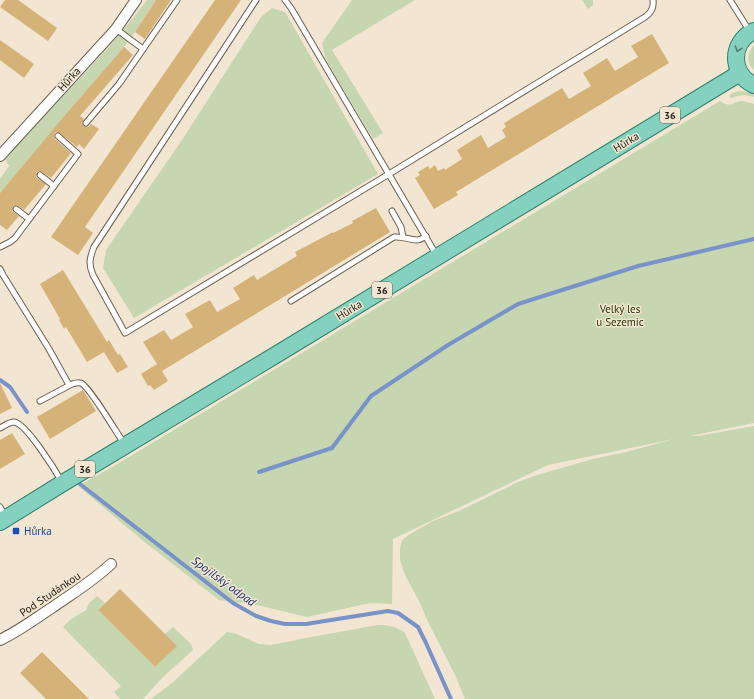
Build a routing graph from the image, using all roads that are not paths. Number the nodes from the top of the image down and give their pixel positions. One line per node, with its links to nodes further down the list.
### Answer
1 (136, 0): 7 (street, Hůrka)
2 (177, 0): 9 (lane)
3 (256, 0): 15 (lane)
4 (285, 0): 15 (lane)
5 (653, 0): 15 (lane)
6 (730, 0): 8 (lane)
7 (116, 29): 9 (lane); 14 (street, Hůrka)
8 (752, 32): 10 (main road, one-way to 10)
9 (143, 49): 12 (lane)
10 (740, 73): 11 (main road); 24 (main road, Hůrka / 36)
11 (754, 85)
12 (86, 123)
13 (58, 136): 17 (lane)
14 (0, 156)
15 (389, 174): 21 (lane)
16 (40, 175): 17 (lane)
17 (54, 186): 20 (lane)
18 (16, 209): 20 (lane)
19 (392, 211): 22 (lane)
20 (29, 220): 23 (lane)
21 (426, 236): 22 (lane); 24 (lane)
22 (403, 237): 26 (lane)
23 (0, 246)
24 (438, 256): 30 (main road, Hůrka / 36)
25 (0, 269): 27 (lane)
26 (291, 301)
27 (69, 385): 28 (lane); 30 (lane)
28 (40, 401)
29 (1, 426): 31 (lane)
30 (125, 445): 31 (main road, Hůrka / 36)
31 (63, 483): 32 (main road, Hůrka / 36)
32 (2, 516)
33 (111, 564): 34 (street, Pod Studánkou)
34 (0, 640)

